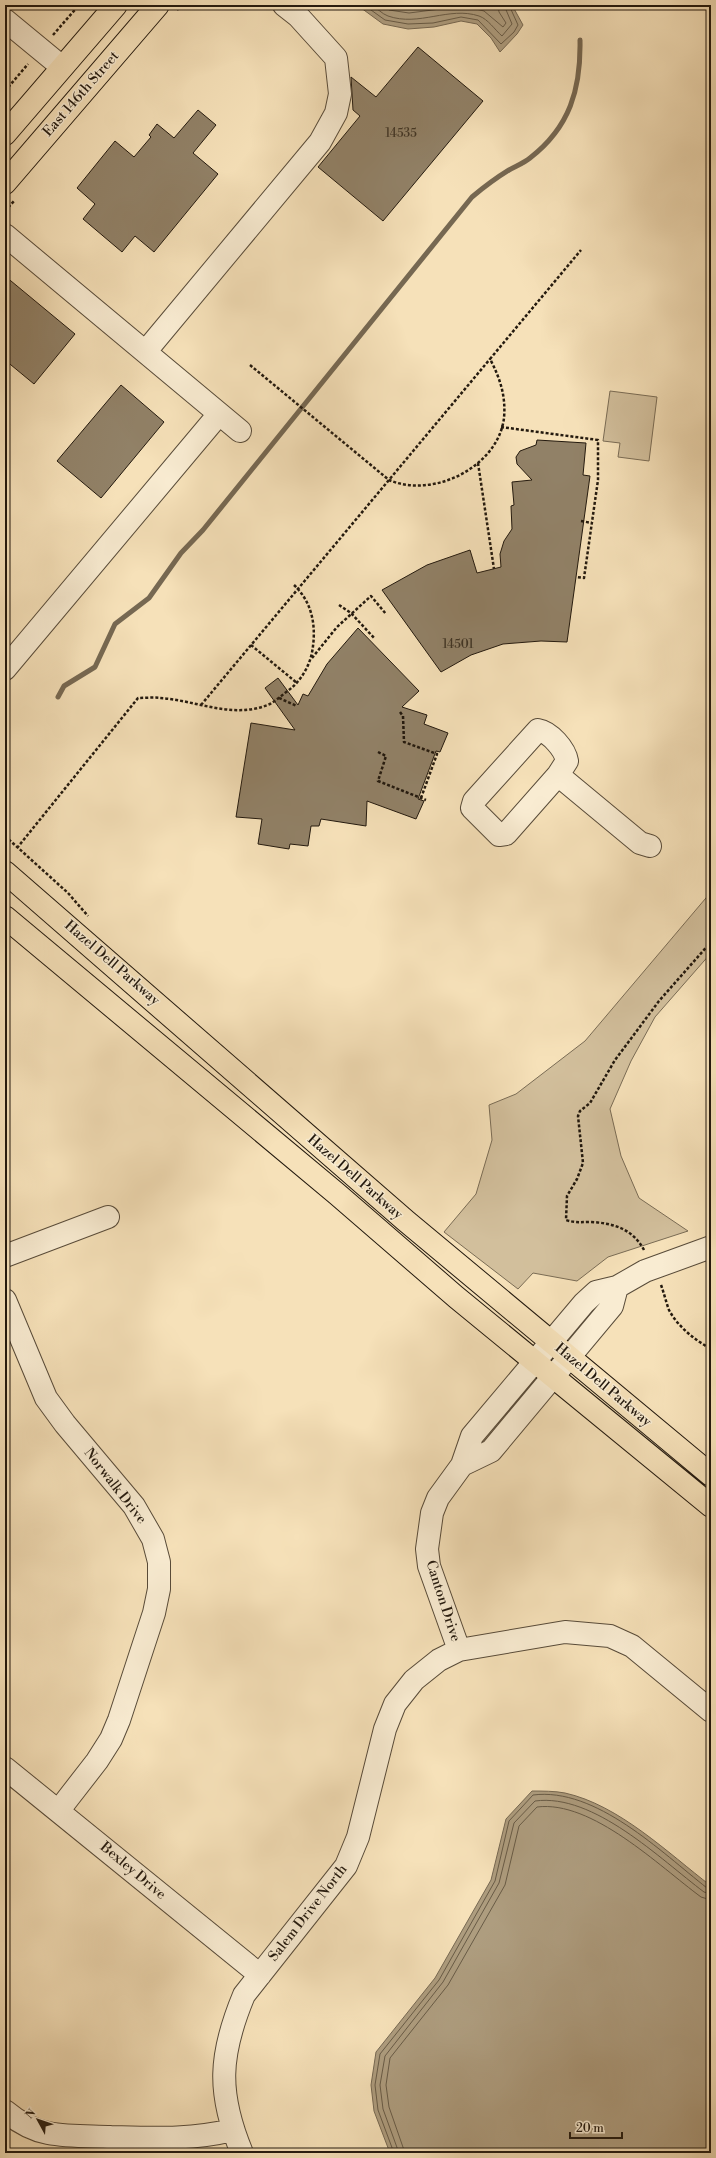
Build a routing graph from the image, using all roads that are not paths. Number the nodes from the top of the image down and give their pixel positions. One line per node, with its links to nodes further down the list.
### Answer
1 (116, 5): 5 (main road)
2 (158, 5): 7 (main road, East 146th Street)
3 (284, 5): 9 (street)
4 (5, 20): 5 (street)
5 (62, 67): 6 (main road)
6 (5, 134)
7 (5, 183)
8 (5, 235): 9 (street)
9 (146, 351): 10 (street)
10 (219, 414): 11 (street); 12 (street)
11 (240, 432)
12 (5, 669)
13 (558, 775): 13 (street); 14 (street)
14 (650, 846)
15 (5, 872): 22 (main road, Hazel Dell Parkway)
16 (5, 917): 24 (main road, Hazel Dell Parkway)
17 (108, 1217): 19 (street)
18 (711, 1247): 20 (street, Canton Drive)
19 (5, 1256)
20 (617, 1287): 22 (street, Canton Drive); 23 (street, Canton Drive)
21 (5, 1300): 32 (street, Norwalk Drive)
22 (551, 1342): 23 (main road, Hazel Dell Parkway); 24 (street, Canton Drive)
23 (569, 1357): 25 (street, Canton Drive); 27 (main road, Hazel Dell Parkway)
24 (534, 1361): 25 (main road, Hazel Dell Parkway); 26 (street, Canton Drive)
25 (553, 1377): 26 (street, Canton Drive); 28 (main road, Hazel Dell Parkway)
26 (462, 1465): 29 (street, Canton Drive)
27 (711, 1475)
28 (711, 1506)
29 (459, 1650): 30 (street, Salem Drive North); 33 (street, Salem Drive North)
30 (711, 1711)
31 (5, 1768): 32 (street, Bexley Drive)
32 (59, 1810): 33 (street, Bexley Drive)
33 (260, 1975): 35 (street, Salem Drive North)
34 (5, 2111): 35 (street)
35 (232, 2130): 36 (street, Salem Drive North)
36 (242, 2153)

